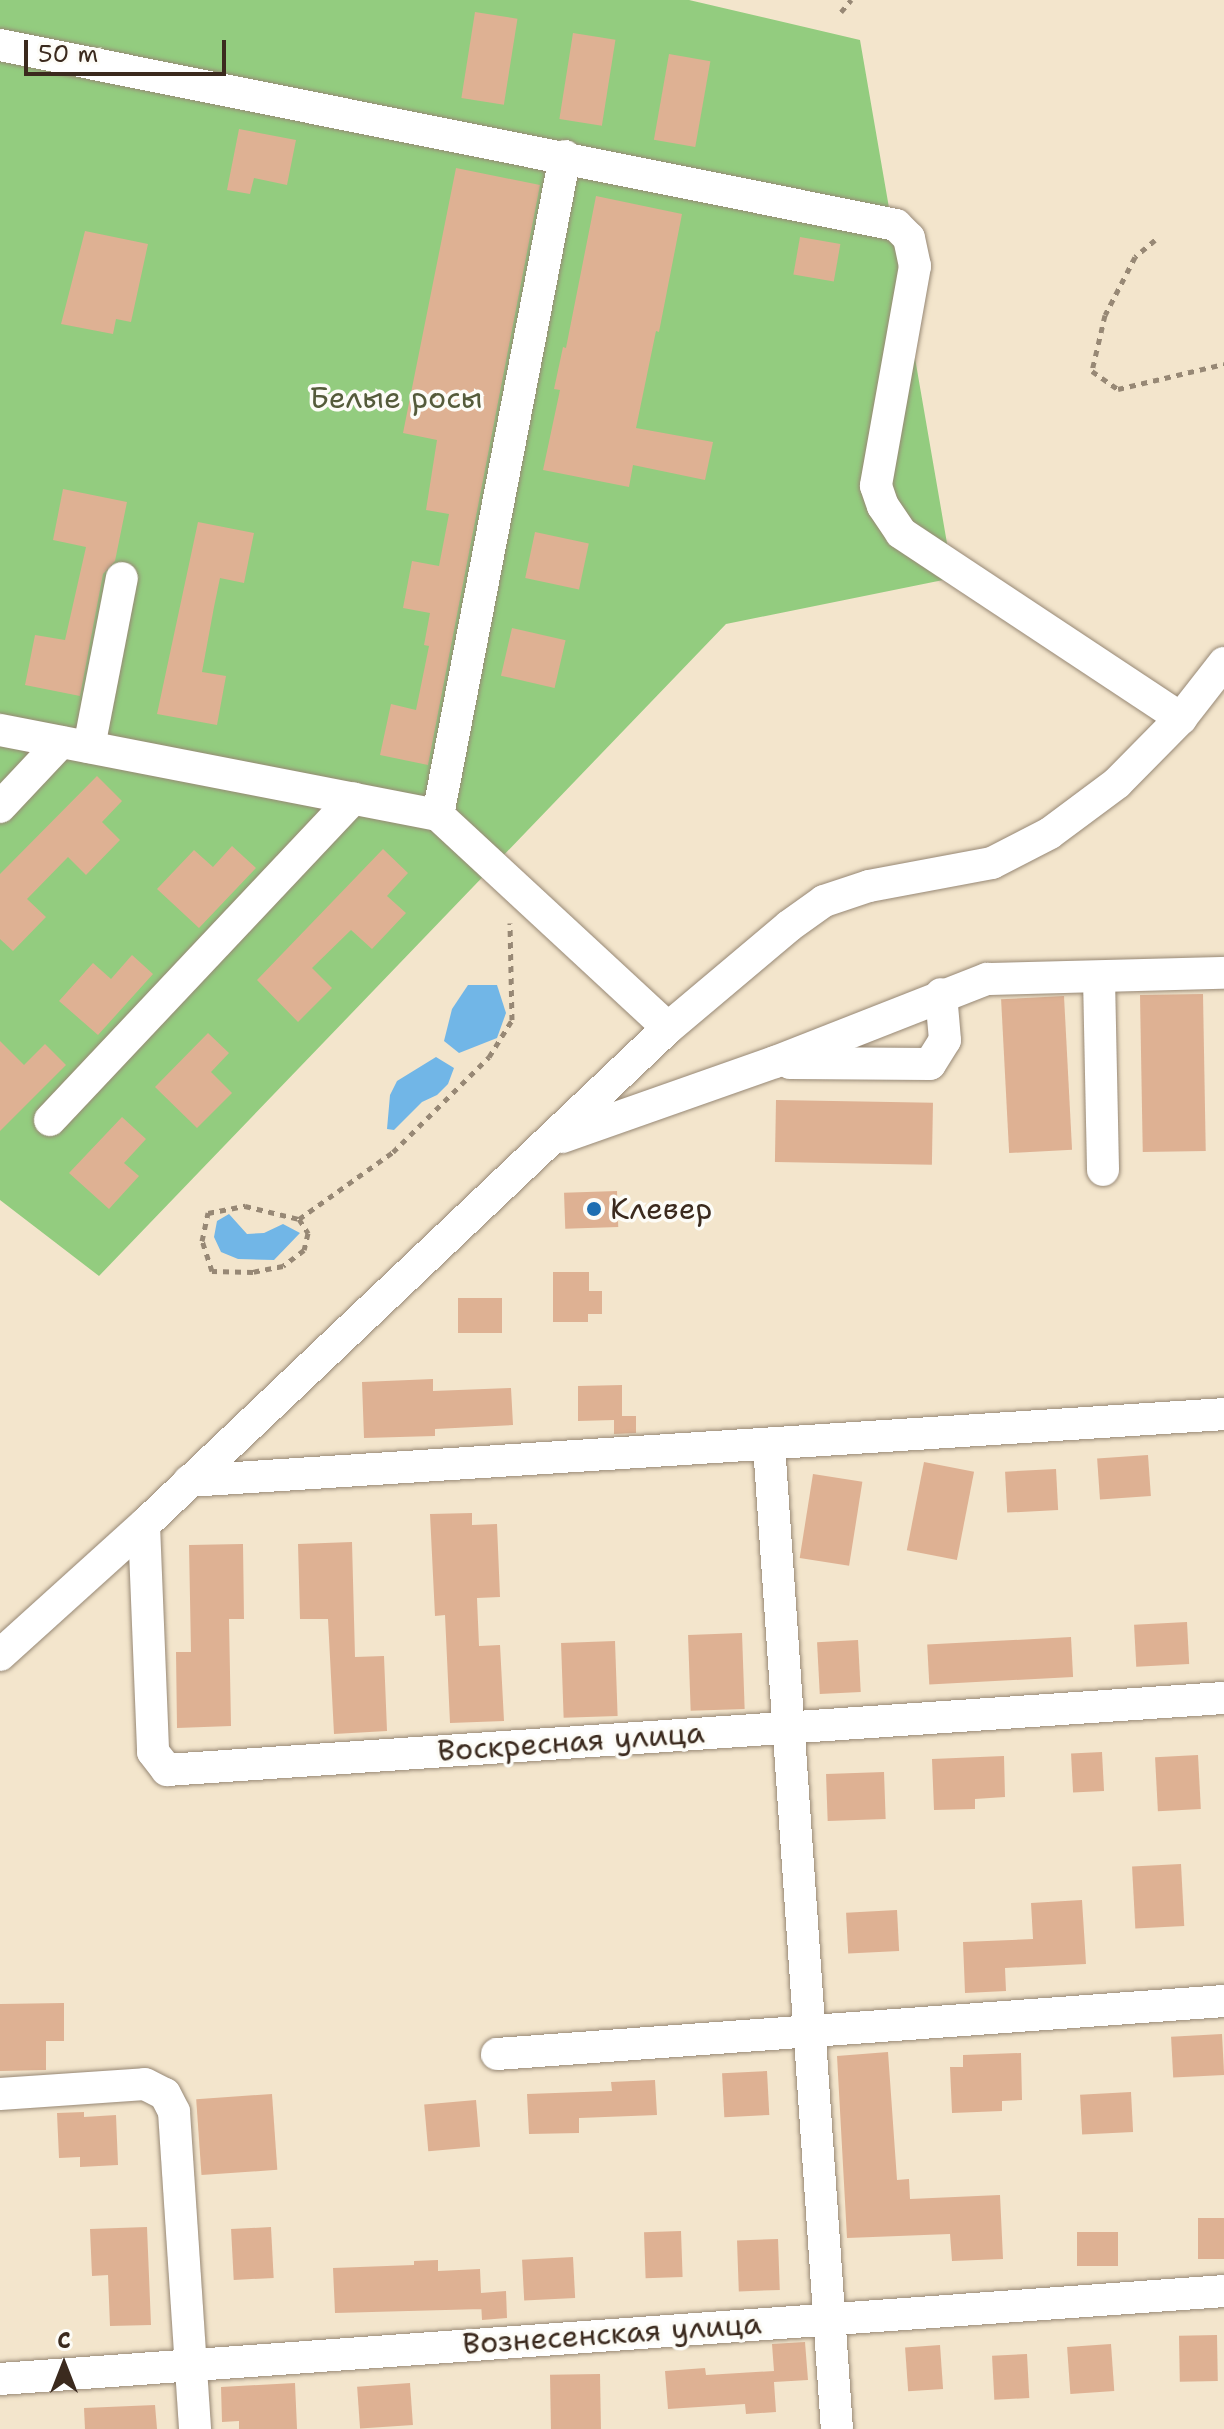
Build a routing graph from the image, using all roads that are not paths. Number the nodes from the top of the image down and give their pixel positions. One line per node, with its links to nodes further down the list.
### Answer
1 (0, 45): 2 (street)
2 (565, 156): 5 (street); 10 (street)
3 (122, 578): 7 (street)
4 (1224, 663): 5 (street)
5 (1181, 718): 14 (street)
6 (0, 730): 7 (street)
7 (75, 744): 8 (street); 9 (street)
8 (353, 798): 10 (street); 16 (street)
9 (0, 807)
10 (438, 815): 14 (street)
11 (1224, 973): 12 (street)
12 (1099, 978): 13 (street); 18 (street)
13 (941, 994): 15 (street); 15 (street)
14 (668, 1028): 17 (street)
15 (775, 1062): 17 (street)
16 (50, 1120)
17 (551, 1141): 21 (street)
18 (1103, 1170)
19 (1224, 1414): 20 (street)
20 (769, 1445): 21 (street); 25 (street)
21 (189, 1481): 22 (street)
22 (144, 1525): 23 (street); 25 (street, Воскресная улица)
23 (0, 1655)
24 (1224, 1698): 25 (street, Воскресная улица)
25 (789, 1727): 27 (street)
26 (1224, 2001): 27 (street)
27 (810, 2032): 28 (street); 31 (street)
28 (497, 2054)
29 (0, 2094): 32 (street)
30 (1224, 2291): 31 (street, Вознесенская улица)
31 (827, 2318): 32 (street, Вознесенская улица); 35 (street)
32 (191, 2365): 33 (street, Вознесенская улица); 34 (street)
33 (0, 2379)
34 (195, 2429)
35 (837, 2429)

